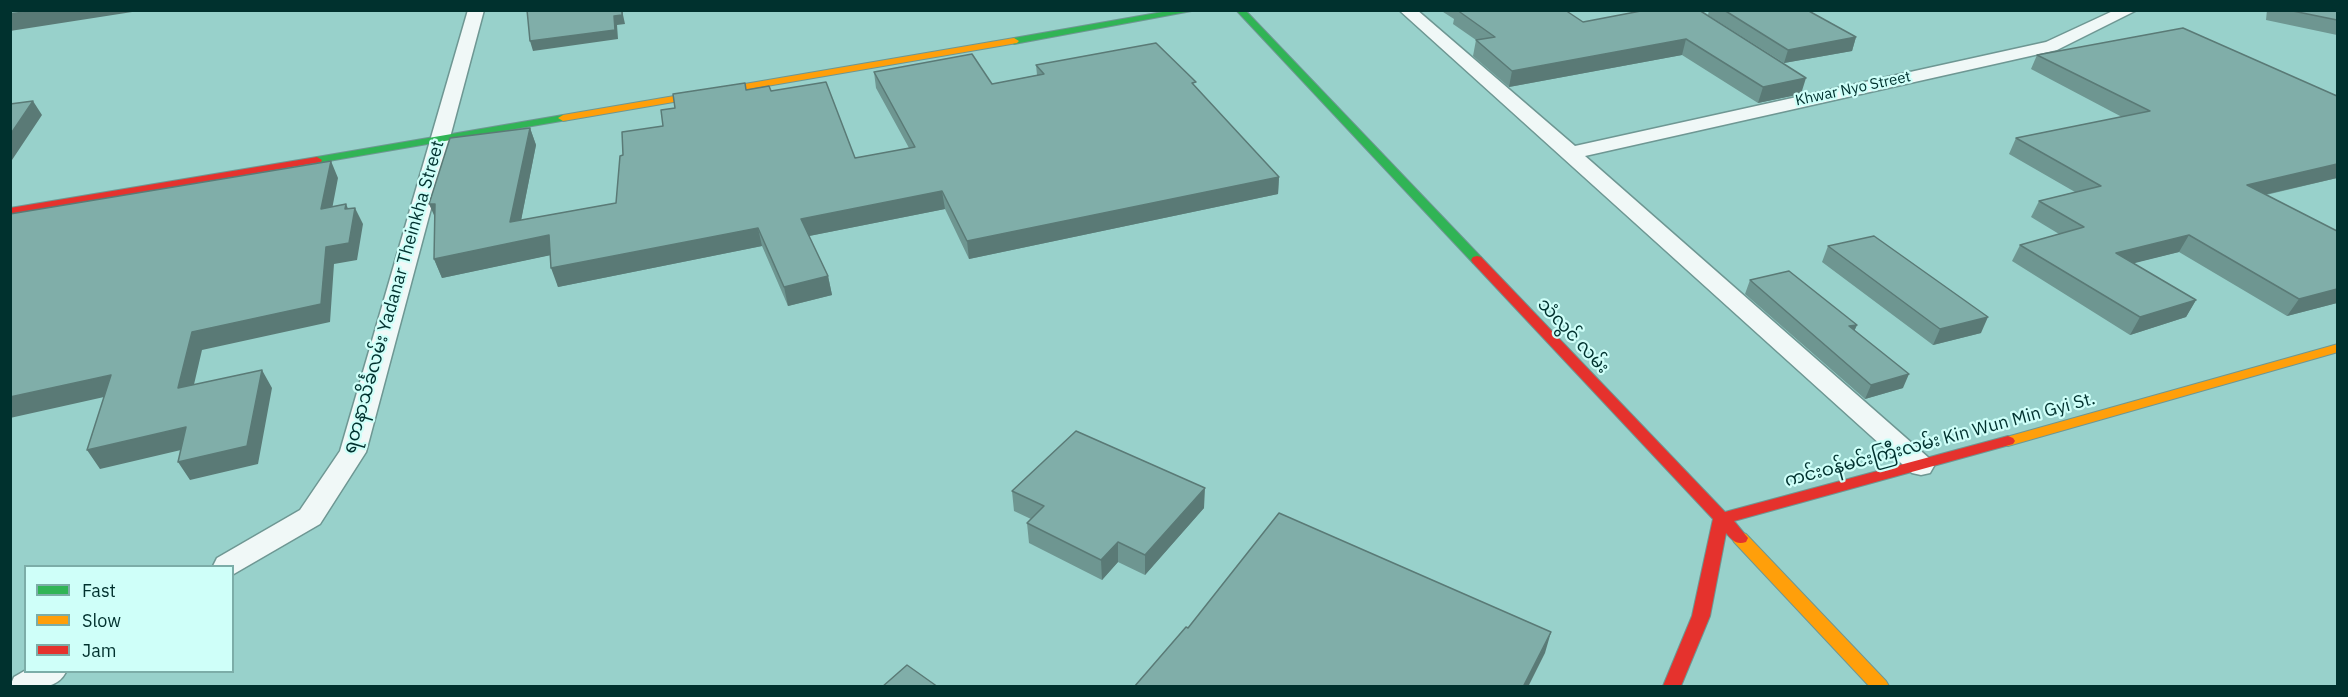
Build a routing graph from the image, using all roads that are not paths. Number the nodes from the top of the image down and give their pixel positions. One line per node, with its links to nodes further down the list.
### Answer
1 (476, 10): 8 (street, ရတနာသိင်္ခလမ်း Yadanar Theinkha Street)
2 (1193, 10): 8 (street)
3 (1240, 10): 13 (street, သံလွင် လမ်း)
4 (1407, 10): 9 (street)
5 (2129, 10): 7 (street, Khwar Nyo Street)
6 (1800, 83): 7 (street)
7 (1821, 96): 9 (street, Khwar Nyo Street)
8 (440, 138): 10 (street); 14 (street, ရတနာသိင်္ခလမ်း Yadanar Theinkha Street)
9 (1571, 153): 12 (street)
10 (10, 212)
11 (2337, 348): 12 (street, ကင်းဝန်မင်းကြီးလမ်း Kin Wun Min Gyi St.)
12 (1921, 466): 13 (street, ကင်းဝန်မင်းကြီးလမ်း Kin Wun Min Gyi St.)
13 (1721, 519): 17 (street); 18 (street, သံလွင် လမ်း)
14 (230, 565)
15 (48, 673): 16 (street)
16 (25, 687)
17 (1672, 687)
18 (1880, 687)

